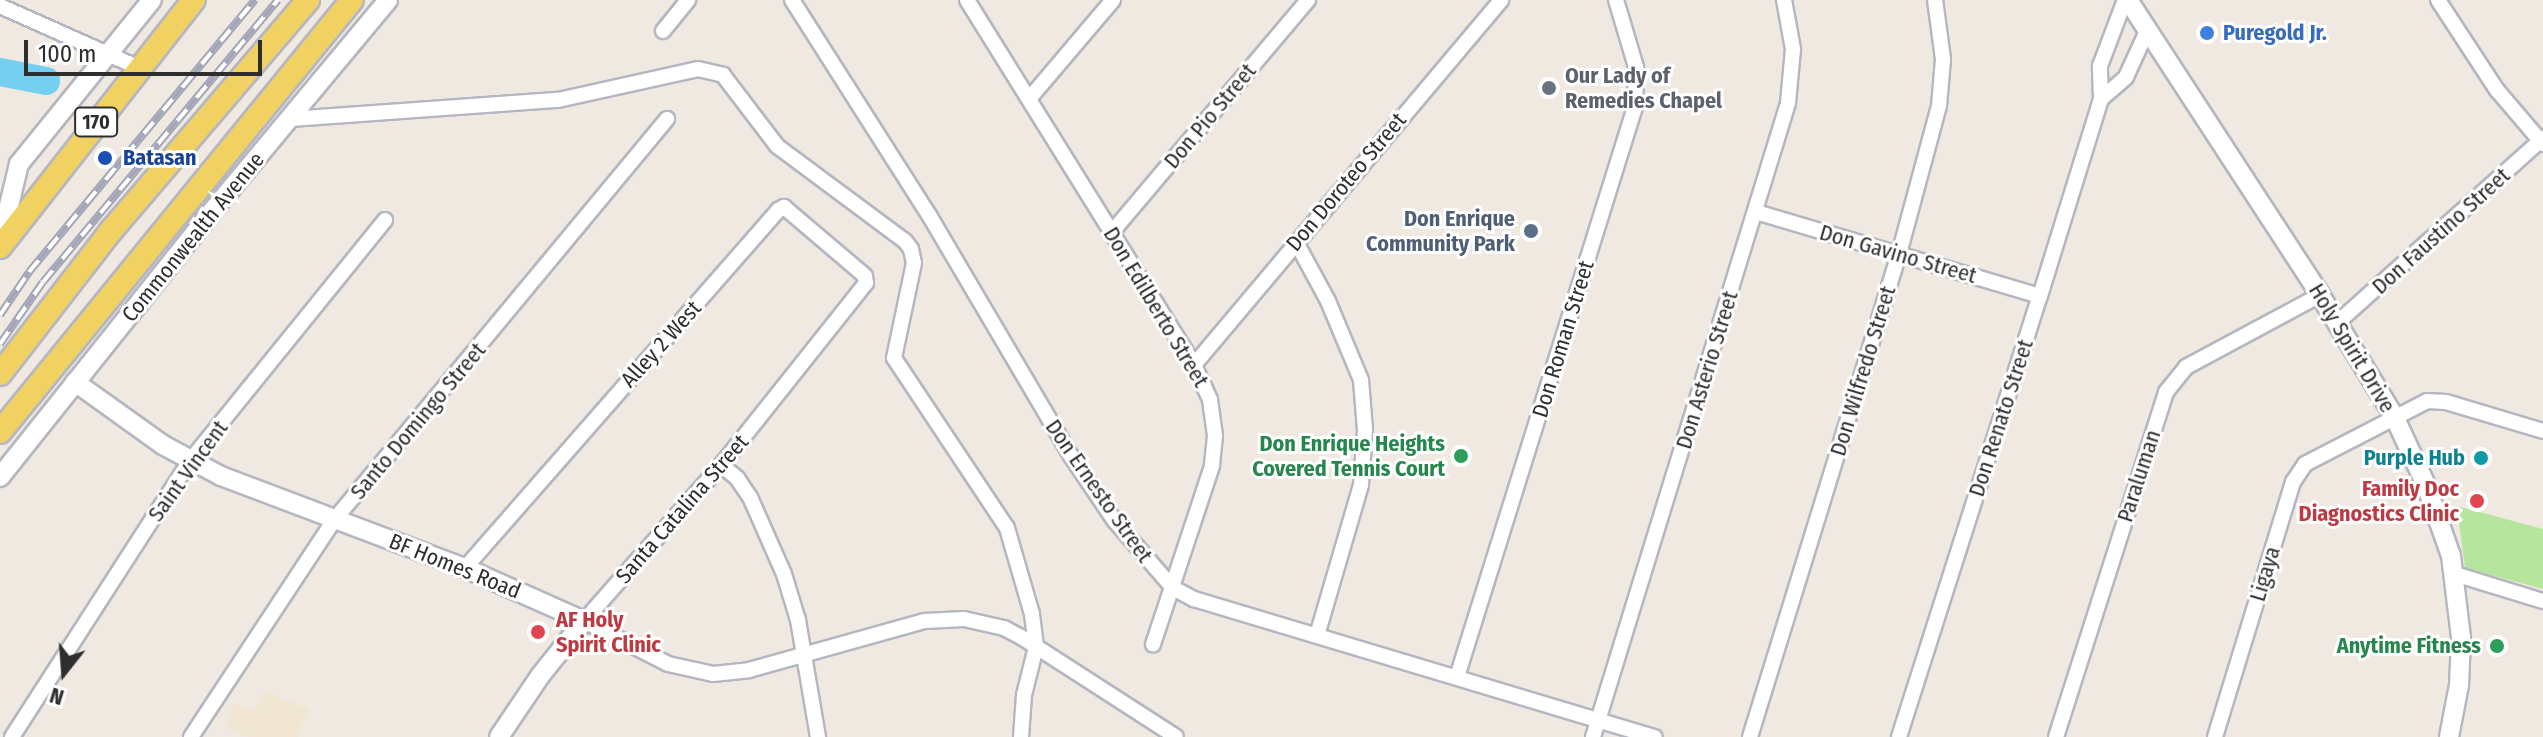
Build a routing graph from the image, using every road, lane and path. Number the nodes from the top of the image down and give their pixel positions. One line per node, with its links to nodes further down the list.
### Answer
1 (152, 0): 20 (street, 170)
2 (194, 0): 21 (main road, 170)
3 (308, 0): 38 (main road)
4 (352, 0): 42 (main road)
5 (388, 0): 24 (street, Commonwealth Avenue)
6 (688, 0): 18 (street)
7 (792, 0): 49 (street, Don Ernesto Street)
8 (967, 0): 22 (street, Don Edilberto Street)
9 (1113, 0): 22 (street)
10 (1308, 0): 29 (street, Don Pio Street)
11 (1501, 0): 30 (street, Don Doroteo Street)
12 (1616, 0): 56 (street, Don Roman Street)
13 (1784, 0): 27 (street, Don Asterio Street)
14 (1935, 0): 32 (street, Don Wilfredo Street)
15 (2127, 0): 19 (street, Holy Spirit Drive); 23 (street, Don Renato Street)
16 (2438, 0): 26 (street)
17 (0, 6): 20 (street)
18 (663, 31)
19 (2147, 31): 23 (street, Don Renato Street); 34 (street, Holy Spirit Drive)
20 (108, 54): 21 (street); 31 (street, 170)
21 (139, 68): 31 (main road, 170)
22 (1029, 99): 29 (street, Don Edilberto Street)
23 (2101, 99): 35 (street, Don Renato Street)
24 (291, 119): 39 (street, Commonwealth Avenue); 54 (street)
25 (667, 119): 46 (street, Santo Domingo Street)
26 (2542, 141): 36 (street, Don Faustino Street)
27 (1756, 212): 32 (street, Don Gavino Street); 57 (street, Don Asterio Street)
28 (385, 220): 43 (street, Saint Vincent)
29 (1112, 232): 37 (street, Don Edilberto Street)
30 (1296, 242): 37 (street, Don Doroteo Street); 52 (street)
31 (0, 245)
32 (1899, 254): 35 (street, Don Gavino Street); 67 (street, Don Wilfredo Street)
33 (866, 283): 44 (street, Santa Catalina Street); 47 (street, Alley 2 West)
34 (2320, 295): 36 (street, Holy Spirit Drive); 69 (street, Paraluman)
35 (2040, 296): 68 (street, Don Renato Street)
36 (2337, 323): 40 (street, Holy Spirit Drive)
37 (1194, 365): 49 (street, Don Edilberto Street)
38 (0, 374)
39 (75, 382): 43 (street, BF Homes Road); 45 (street, Commonwealth Avenue)
40 (2394, 416): 41 (street, Ligaya); 48 (street, Holy Spirit Drive); 70 (street, Ligaya)
41 (2543, 431)
42 (0, 432)
43 (190, 461): 46 (street, BF Homes Road); 59 (street, Saint Vincent)
44 (721, 465): 51 (street, Santa Catalina Street); 55 (street)
45 (0, 477)
46 (335, 519): 47 (street, BF Homes Road); 60 (street, Santo Domingo Street)
47 (465, 568): 51 (street, BF Homes Road)
48 (2455, 574): 50 (street); 71 (street, Holy Spirit Drive)
49 (1173, 588): 52 (street, Don Ernesto Street); 53 (street, Don Edilberto Street)
50 (2543, 601)
51 (584, 621): 55 (street, BF Homes Road); 61 (street, Santa Catalina Street)
52 (1317, 635): 56 (street, Don Ernesto Street)
53 (1153, 644)
54 (1036, 647): 55 (street, BF Homes Road); 58 (street, BF Homes Road); 63 (street)
55 (805, 655): 62 (street)
56 (1457, 677): 57 (street, Don Ernesto Street)
57 (1599, 720): 65 (street, Don Asterio Street); 66 (street, Don Ernesto Street)
58 (1156, 732): 64 (street, BF Homes Road)
59 (12, 737)
60 (191, 737)
61 (499, 737)
62 (818, 737)
63 (1021, 737)
64 (1176, 737)
65 (1593, 737)
66 (1655, 737)
67 (1750, 737)
68 (1899, 737)
69 (2056, 737)
70 (2215, 737)
71 (2449, 737)

